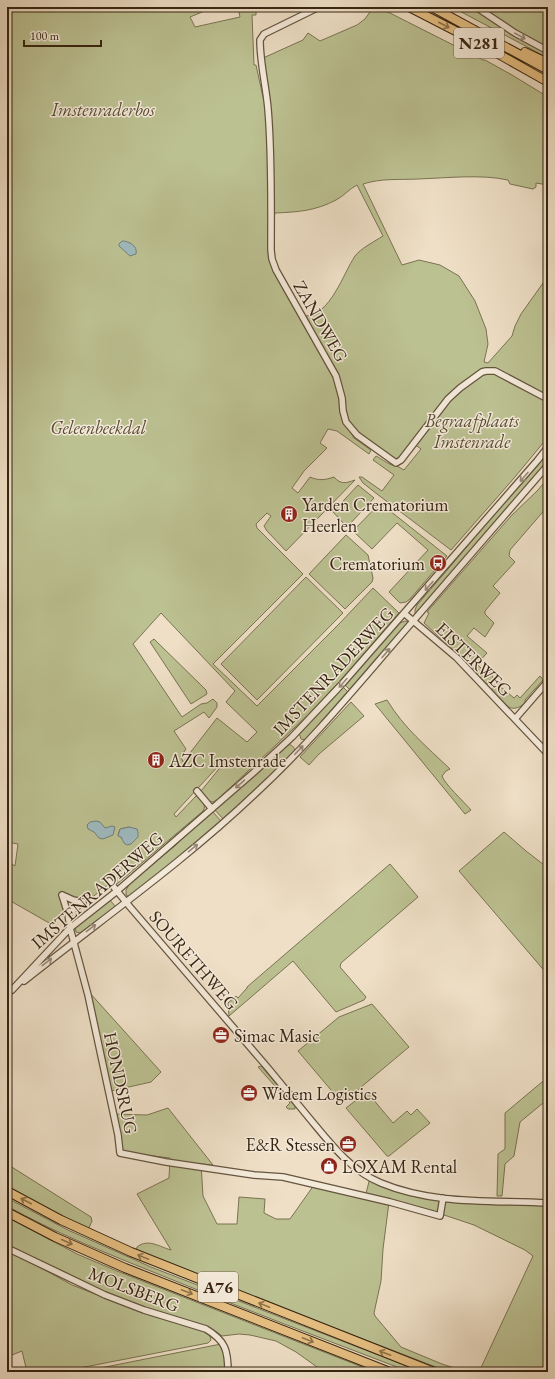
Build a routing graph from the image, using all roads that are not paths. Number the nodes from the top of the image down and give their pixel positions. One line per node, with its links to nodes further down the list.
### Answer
1 (319, 7): 10 (street, ZANDWEG)
2 (409, 7): 9 (highway, N281, one-way to 9)
3 (432, 7): 5 (highway, N281)
4 (476, 7): 6 (street, one-way to 6)
5 (478, 32): 7 (highway, N281); 8 (highway, N281)
6 (548, 52)
7 (548, 63)
8 (548, 70)
9 (548, 82)
10 (548, 399)
11 (548, 447): 13 (street, IMSTENRADERWEG, one-way to 13)
12 (548, 465): 14 (street, IMSTENRADERWEG)
13 (405, 614): 14 (street, EISTERWEG); 19 (street, IMSTENRADERWEG, one-way to 19)
14 (413, 621): 16 (street, EISTERWEG); 22 (street, IMSTENRADERWEG, one-way to 14)
15 (548, 681): 16 (street, EISTERWEG)
16 (515, 719): 17 (street, EISTERWEG)
17 (548, 754)
18 (197, 791): 19 (street)
19 (212, 809): 21 (street, IMSTENRADERWEG)
20 (109, 881): 21 (street, SOURETHWEG)
21 (117, 891): 22 (street, SOURETHWEG); 24 (street, IMSTENRADERWEG)
22 (126, 902): 25 (street, IMSTENRADERWEG, one-way to 22); 28 (street, SOURETHWEG)
23 (68, 914): 24 (street)
24 (70, 928): 25 (street); 26 (street, IMSTENRADERWEG)
25 (74, 941): 26 (street, IMSTENRADERWEG, one-way to 25); 28 (street, HONDSRUG)
26 (9, 992)
27 (7, 1191): 34 (highway, A76, one-way to 27)
28 (443, 1198): 29 (street, SOURETHWEG)
29 (548, 1203)
30 (7, 1212): 33 (highway, A76, one-way to 33)
31 (7, 1248): 32 (street, MOLSBERG)
32 (228, 1372)
33 (390, 1372)
34 (434, 1372)

